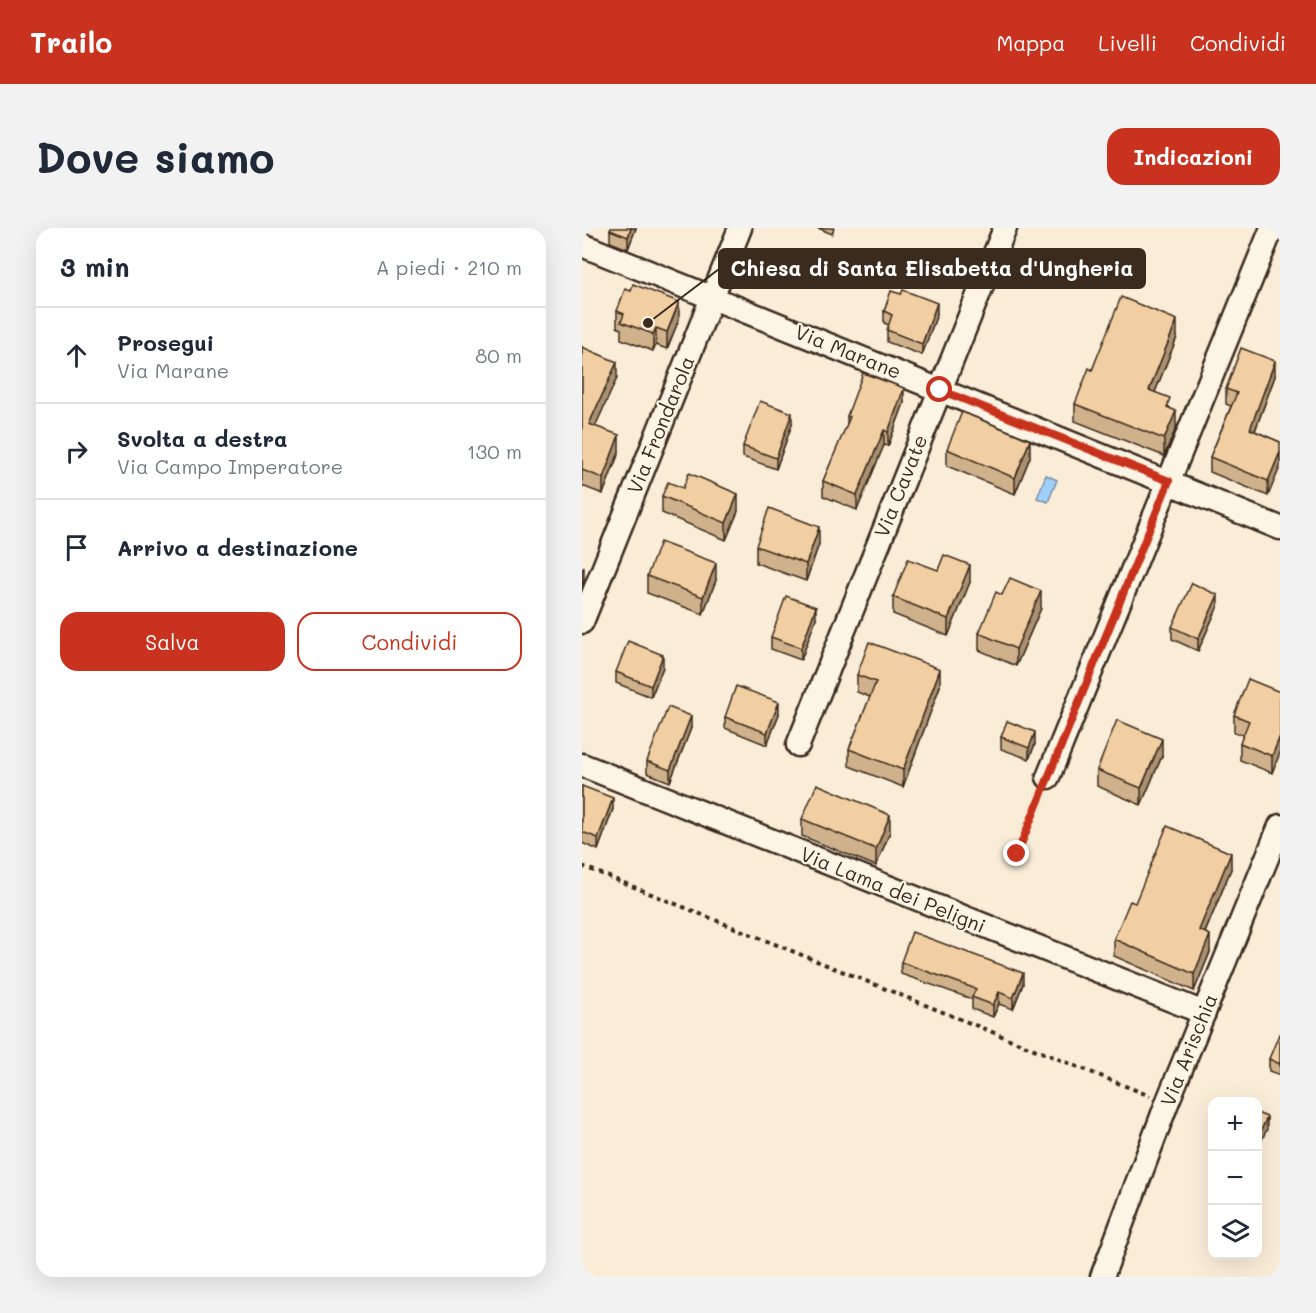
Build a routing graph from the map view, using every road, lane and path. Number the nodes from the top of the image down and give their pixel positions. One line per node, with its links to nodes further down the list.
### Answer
1 (740, 228): 5 (street, Via Frondarola)
2 (1005, 228): 6 (street, Via Cavate)
3 (1272, 228): 7 (street)
4 (582, 245): 5 (street, Via Marane)
5 (712, 297): 6 (street, Via Marane); 9 (street, Via Frondarola)
6 (940, 390): 7 (street, Via Marane); 10 (street, Via Cavate)
7 (1169, 481): 8 (street, Via Marane); 12 (street)
8 (1280, 528)
9 (582, 622)
10 (798, 745)
11 (582, 765): 16 (street, Via Lama dei Peligni)
12 (1048, 777): 14 (path)
13 (1280, 826): 16 (street, Via Arischia)
14 (1017, 854)
15 (582, 866): 17 (path)
16 (1204, 1013): 17 (street, Via Arischia)
17 (1167, 1103): 18 (street, Via Arischia)
18 (1102, 1277)

